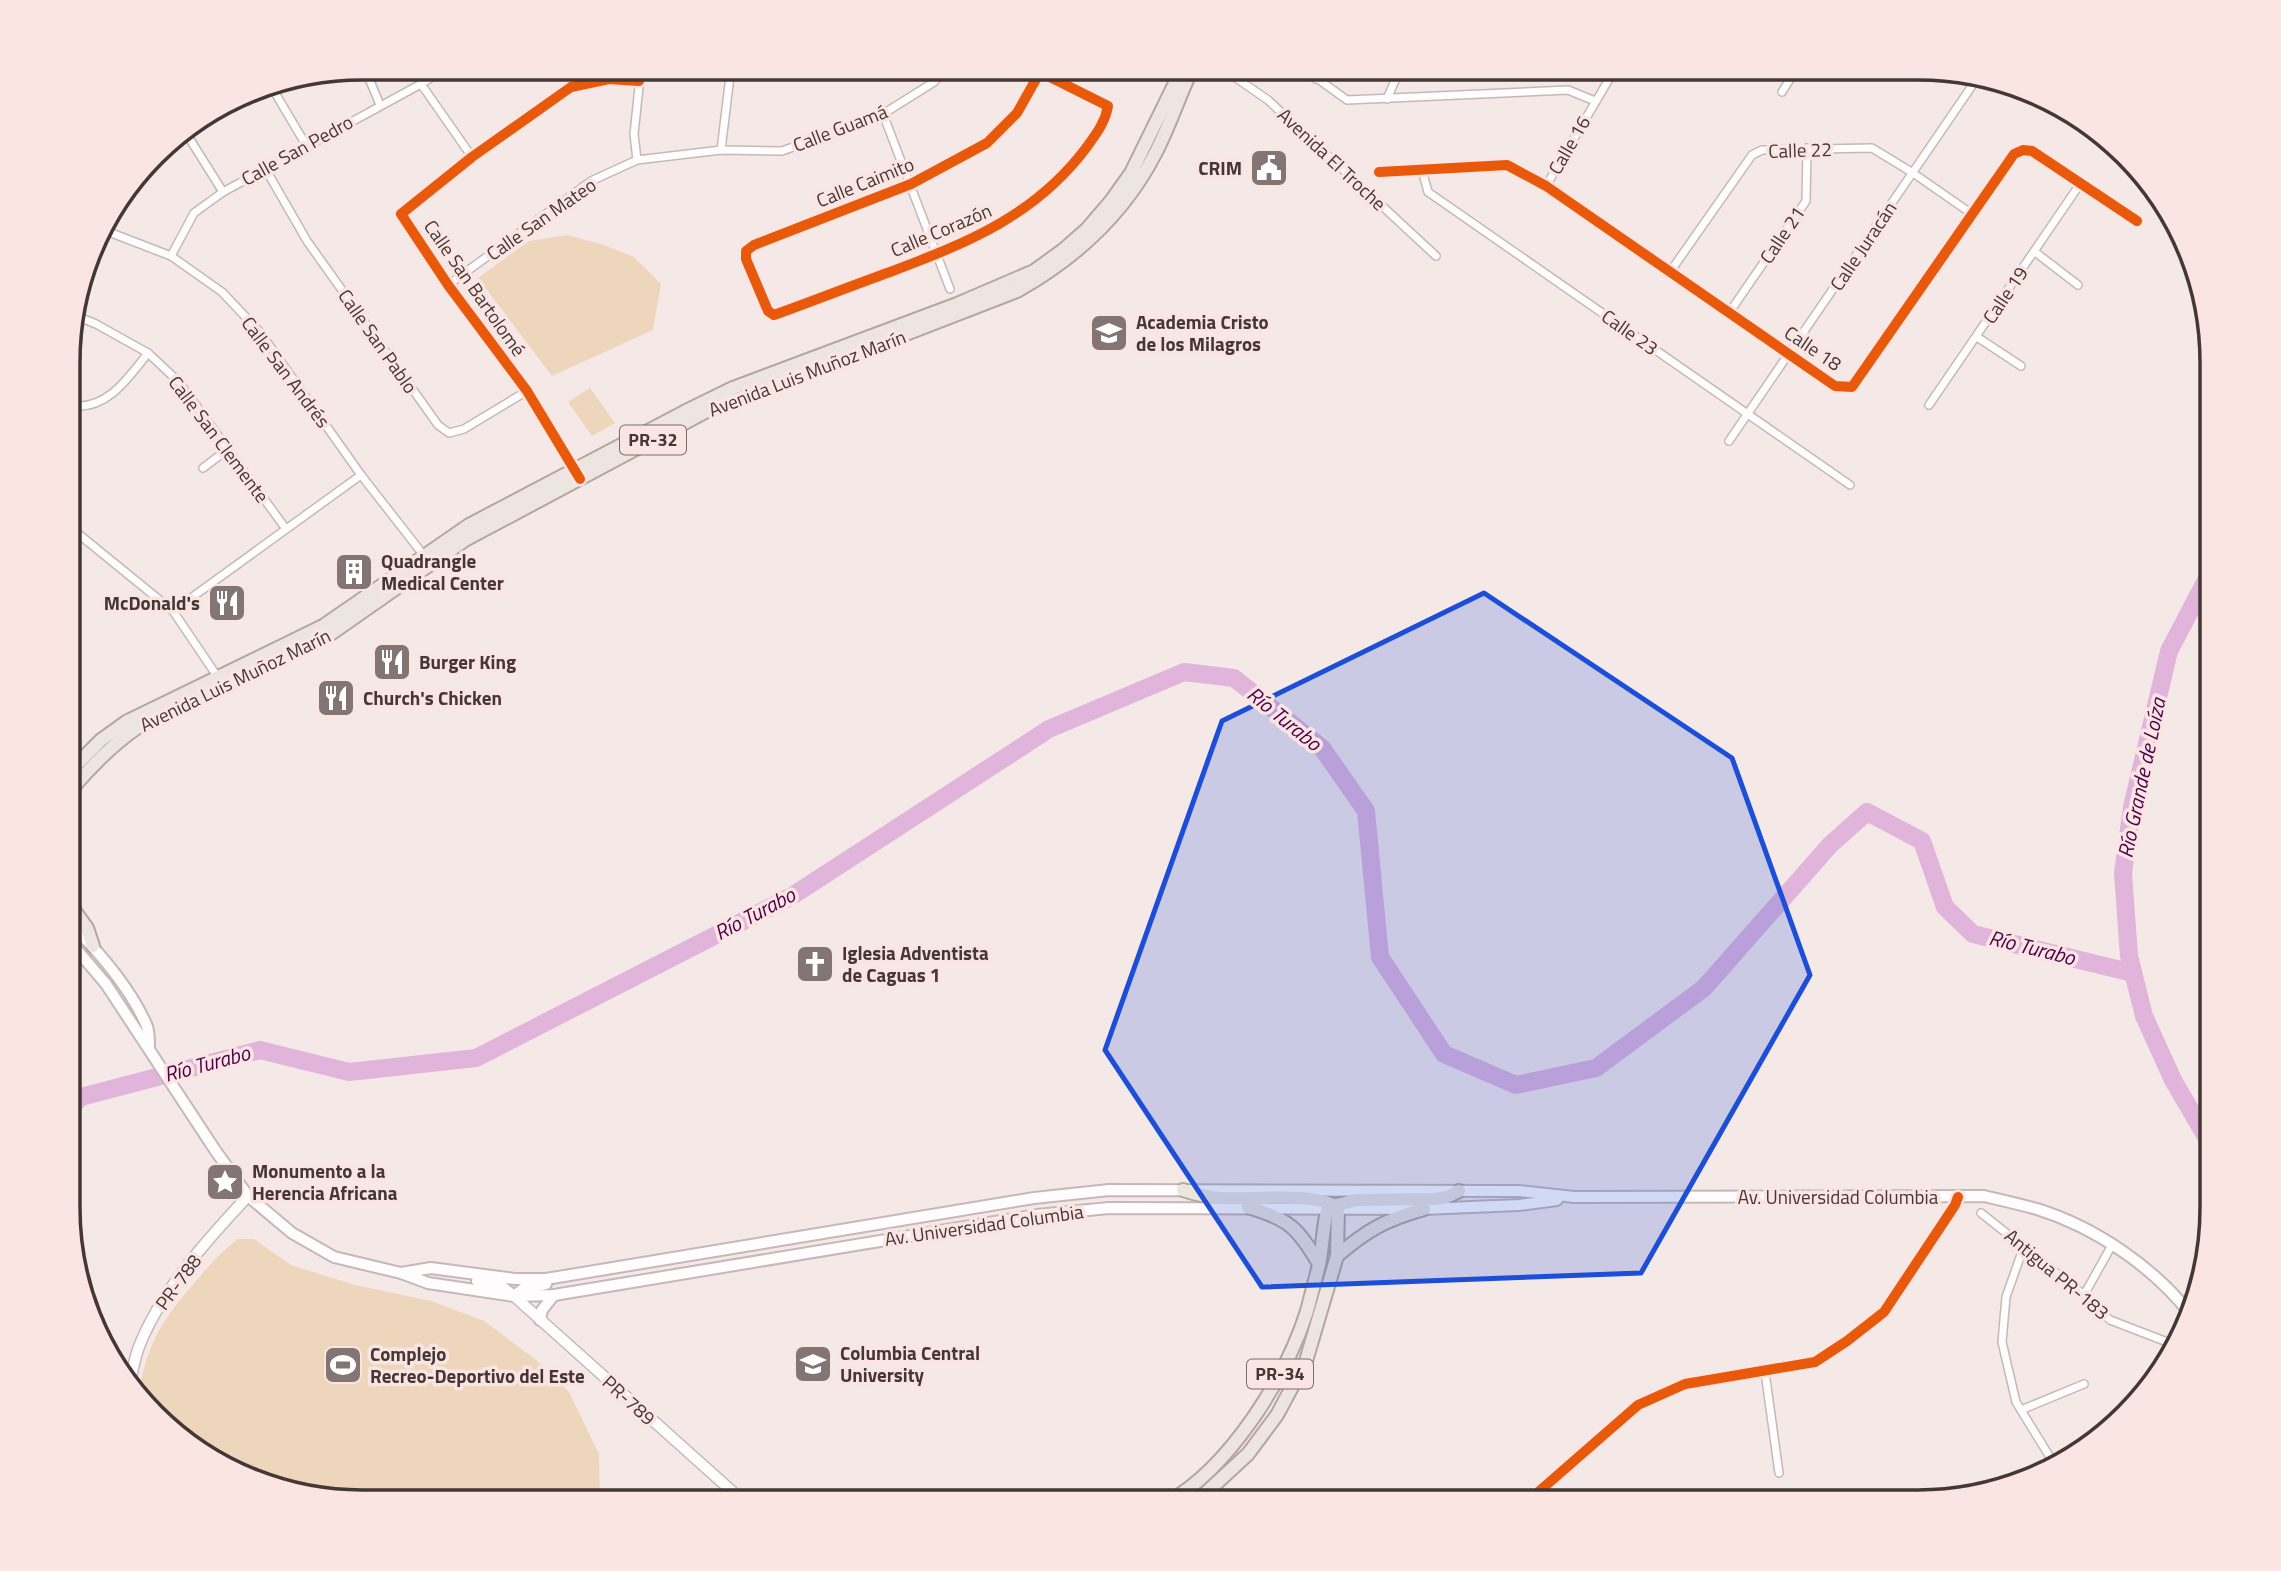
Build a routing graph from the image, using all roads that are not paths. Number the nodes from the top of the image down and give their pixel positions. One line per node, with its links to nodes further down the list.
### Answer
1 (372, 80): 23 (street)
2 (427, 80): 17 (street, Calle San Pedro)
3 (604, 80): 29 (street, Calle San Bartolomé)
4 (619, 80): 16 (street, Calle San Bartolomé)
5 (729, 80): 28 (street)
6 (936, 80): 24 (street, Calle Guamá)
7 (1032, 80): 35 (street, Calle Caimito)
8 (1057, 80): 43 (street, Calle Corazón)
9 (1176, 80): 47 (main road, Avenida Luis Muñoz Marín / PR-32)
10 (1187, 80): 47 (main road, Avenida Luis Muñoz Marín / PR-32)
11 (1239, 80): 45 (street, Avenida El Troche)
12 (1317, 80): 21 (street)
13 (1395, 80): 21 (street)
14 (1608, 80): 22 (street, Calle 16)
15 (1788, 80): 19 (street)
16 (639, 82): 30 (street)
17 (421, 84): 23 (street, Calle San Pedro); 29 (street)
18 (1972, 86): 34 (street, Calle Juracán)
19 (1782, 92)
20 (276, 94): 26 (street)
21 (1387, 99): 22 (street)
22 (1595, 101): 37 (street, Calle 16)
23 (380, 105): 26 (street, Calle San Pedro)
24 (883, 114): 28 (street, Calle Guamá); 35 (street)
25 (190, 140): 38 (street)
26 (306, 145): 31 (street, Calle San Pedro)
27 (1807, 148): 34 (street, Calle 22); 46 (street, Calle 22); 52 (street, Calle 21)
28 (721, 150): 30 (street, Calle San Mateo)
29 (472, 157): 48 (street, Calle San Bartolomé)
30 (637, 160): 48 (street, Calle San Mateo)
31 (265, 168): 38 (street, Calle San Pedro); 58 (street, Calle San Pablo)
32 (1422, 170): 33 (street, Calle 18); 37 (street, Calle 18); 61 (street, Calle 23)
33 (1378, 172)
34 (1913, 173): 39 (street, Calle 22); 56 (street, Calle Juracán)
35 (911, 184): 43 (street); 51 (street, Calle Caimito)
36 (2080, 184): 39 (street, Calle 18); 40 (street, Calle 18); 42 (street, Calle 19)
37 (1546, 186): 46 (street, Calle 18)
38 (223, 192): 44 (street, Calle San Pedro)
39 (1972, 214): 56 (street, Calle 18)
40 (2137, 220)
41 (112, 233): 44 (street, Calle San Andrés)
42 (2035, 252): 49 (street); 54 (street, Calle 19)
43 (937, 254): 50 (street); 51 (street, Calle Corazón)
44 (171, 256): 66 (street, Calle San Andrés)
45 (1436, 256)
46 (1670, 272): 52 (street, Calle 18)
47 (1027, 280): 65 (main road, Avenida Luis Muñoz Marín / PR-32)
48 (448, 285): 58 (street, Calle San Bartolomé)
49 (2078, 285)
50 (950, 289)
51 (781, 312)
52 (1729, 313): 56 (street, Calle 18)
53 (84, 319): 55 (street, Calle San Clemente)
54 (1977, 337): 57 (street); 59 (street, Calle 19)
55 (148, 353): 60 (street); 63 (street, Calle San Clemente)
56 (1789, 353): 61 (street, Calle Juracán)
57 (2021, 366)
58 (527, 391): 65 (street, Calle San Bartolomé)
59 (1928, 405)
60 (80, 406)
61 (1747, 414): 62 (street, Calle Juracán); 67 (street, Calle 23)
62 (1729, 441)
63 (228, 449): 64 (street); 68 (street, Calle San Clemente)
64 (203, 468)
65 (577, 474): 70 (main road, Avenida Luis Muñoz Marín / PR-32)
66 (361, 475): 68 (street); 70 (street, Calle San Andrés)
67 (1850, 485)
68 (286, 529): 71 (street)
69 (80, 535): 71 (street)
70 (426, 559): 72 (main road, Avenida Luis Muñoz Marín / PR-32)
71 (173, 611): 72 (street)
72 (220, 681): 73 (main road, Avenida Luis Muñoz Marín / PR-32); 74 (main road, Avenida Luis Muñoz Marín / PR-32)
73 (80, 761)
74 (80, 779)
75 (80, 918): 77 (main road)
76 (80, 933): 77 (main road, Av. Universidad Columbia)
77 (93, 946): 79 (main road, Av. Universidad Columbia)
78 (80, 954): 79 (main road, Av. Universidad Columbia)
79 (150, 1048): 82 (main road, Av. Universidad Columbia)
80 (1183, 1190): 81 (main road, Av. Universidad Columbia); 85 (main road); 89 (main road, Av. Universidad Columbia)
81 (1459, 1191): 83 (main road, Av. Universidad Columbia); 85 (main road)
82 (248, 1196): 97 (main road, Av. Universidad Columbia); 104 (street, PR-788 / PR-788)
83 (1574, 1197): 84 (main road, Av. Universidad Columbia); 87 (main road, Av. Universidad Columbia)
84 (1958, 1197): 90 (main road, Av. Universidad Columbia); 105 (street)
85 (1333, 1207): 86 (main road, Av. Universidad Columbia); 87 (main road, Av. Universidad Columbia); 92 (main road, PR-34); 95 (main road, PR-34)
86 (1248, 1208): 93 (main road, Av. Universidad Columbia); 95 (main road)
87 (1424, 1209): 92 (main road)
88 (1981, 1213): 91 (street, Antigua PR-183)
89 (772, 1241): 93 (main road); 94 (main road, Av. Universidad Columbia)
90 (2112, 1245): 99 (street); 101 (main road, Av. Universidad Columbia)
91 (2024, 1246): 99 (street, Antigua PR-183); 107 (street)
92 (1337, 1256): 112 (main road, PR-34)
93 (774, 1258): 98 (main road, Av. Universidad Columbia)
94 (640, 1263): 96 (main road, Av. Universidad Columbia); 100 (main road)
95 (1319, 1264): 111 (main road, PR-34)
96 (452, 1271): 97 (main road, Av. Universidad Columbia); 100 (main road)
97 (401, 1273): 100 (main road, Av. Universidad Columbia)
98 (554, 1294): 100 (main road, Av. Universidad Columbia); 102 (main road)
99 (2084, 1295): 103 (street, Antigua PR-183)
100 (514, 1296): 102 (street, PR-789 / PR-789)
101 (2183, 1306)
102 (540, 1320): 110 (street, PR-789 / PR-789)
103 (2167, 1342)
104 (133, 1371)
105 (1765, 1372): 109 (street); 113 (street)
106 (2084, 1384): 107 (street)
107 (2021, 1409): 108 (street)
108 (2050, 1457)
109 (1779, 1474)
110 (731, 1490)
111 (1190, 1490)
112 (1210, 1490)
113 (1541, 1490)

